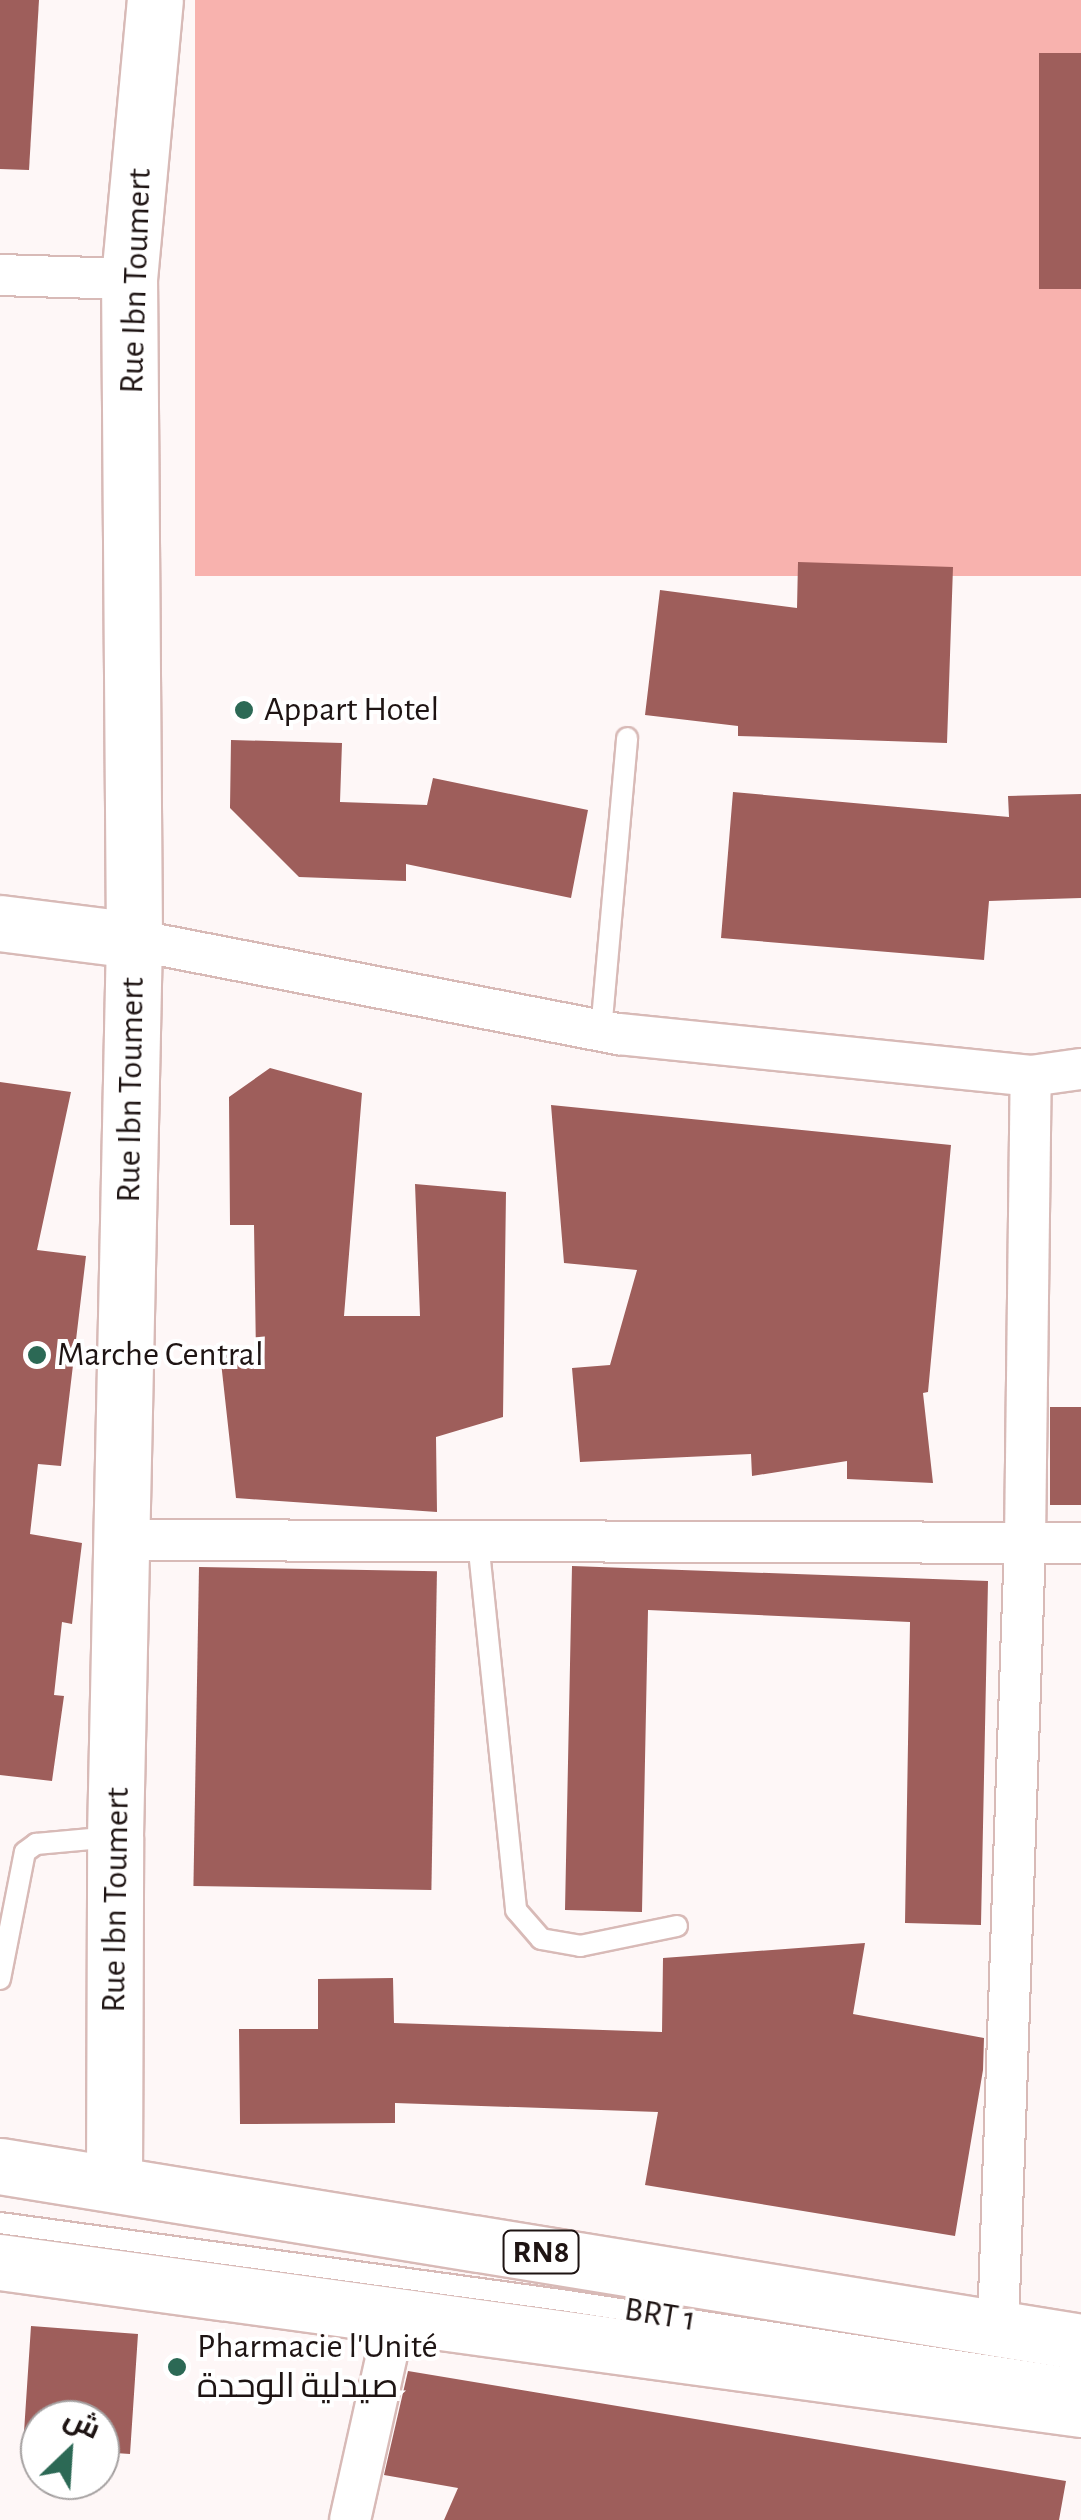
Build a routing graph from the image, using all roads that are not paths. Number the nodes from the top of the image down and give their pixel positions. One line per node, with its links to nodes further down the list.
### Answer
1 (155, 0): 3 (street, Rue Ibn Toumert)
2 (0, 276): 3 (street)
3 (130, 278): 6 (street, Rue Ibn Toumert)
4 (626, 738): 7 (lane)
5 (0, 923): 6 (street)
6 (134, 940): 7 (street); 10 (street, Rue Ibn Toumert)
7 (601, 1030): 9 (street)
8 (1081, 1068): 9 (street)
9 (1031, 1076): 12 (street)
10 (124, 1540): 11 (street); 14 (street, Rue Ibn Toumert)
11 (478, 1541): 12 (street); 15 (lane)
12 (1025, 1543): 13 (street); 22 (street)
13 (1081, 1543)
14 (115, 1837): 16 (lane); 18 (street, Rue Ibn Toumert)
15 (677, 1926)
16 (0, 1979)
17 (0, 2166): 18 (street, RN8)
18 (114, 2182): 22 (street, RN8)
19 (0, 2224): 24 (lane, BRT 1)
20 (0, 2262): 21 (street)
21 (395, 2319): 25 (street); 26 (street)
22 (998, 2327): 23 (street, RN8)
23 (1081, 2342)
24 (1081, 2380)
25 (1081, 2409)
26 (350, 2520)

